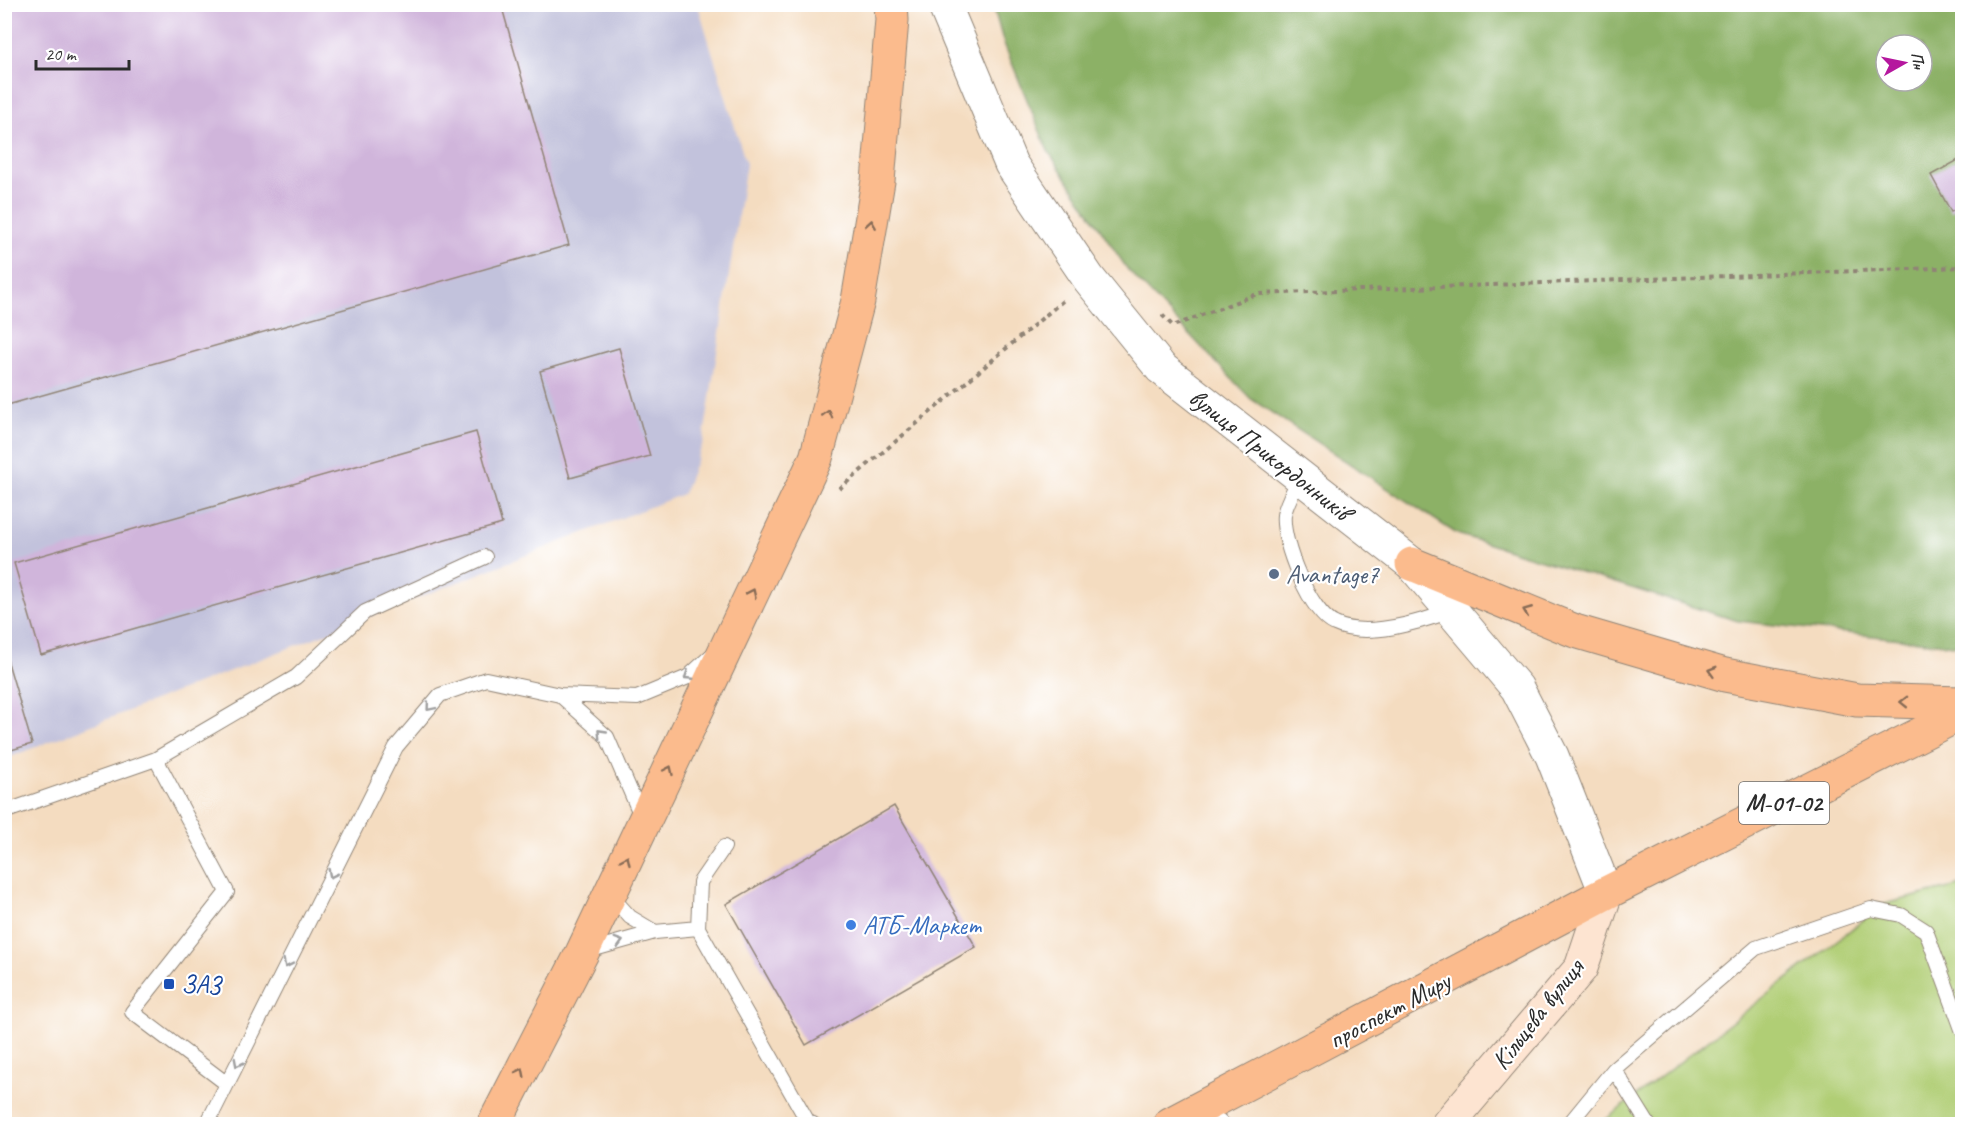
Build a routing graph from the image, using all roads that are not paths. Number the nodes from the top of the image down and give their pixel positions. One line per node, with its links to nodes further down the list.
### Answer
1 (891, 4): 7 (main road, one-way to 1)
2 (944, 4): 3 (street, вулиця Прикордонників)
3 (1300, 477): 5 (street, вулиця Прикордонників); 6 (lane)
4 (485, 557): 11 (lane)
5 (1412, 564): 6 (street, вулиця Прикордонників); 9 (main road, one-way to 5)
6 (1453, 610): 15 (street, вулиця Прикордонників)
7 (732, 637): 8 (lane, one-way to 8); 13 (main road, one-way to 7)
8 (560, 695): 13 (lane, one-way to 8); 22 (lane, one-way to 22)
9 (1962, 703)
10 (1962, 713): 15 (main road, М-01-02)
11 (156, 759): 12 (lane); 22 (lane)
12 (4, 812)
13 (644, 822): 16 (main road, one-way to 13)
14 (724, 847): 17 (lane)
15 (1606, 893): 23 (main road, проспект Миру); 28 (main road, Кільцева вулиця)
16 (610, 895): 18 (lane); 19 (main road)
17 (698, 928): 18 (lane); 26 (lane)
18 (655, 932): 19 (lane, one-way to 18)
19 (582, 953): 25 (main road, one-way to 19)
20 (1962, 1029): 21 (lane)
21 (1614, 1069): 29 (lane); 30 (lane)
22 (227, 1084): 24 (lane)
23 (1214, 1116): 27 (main road, проспект Миру)
24 (207, 1125)
25 (494, 1125)
26 (813, 1125)
27 (1170, 1125)
28 (1448, 1125)
29 (1569, 1125)
30 (1648, 1125)

